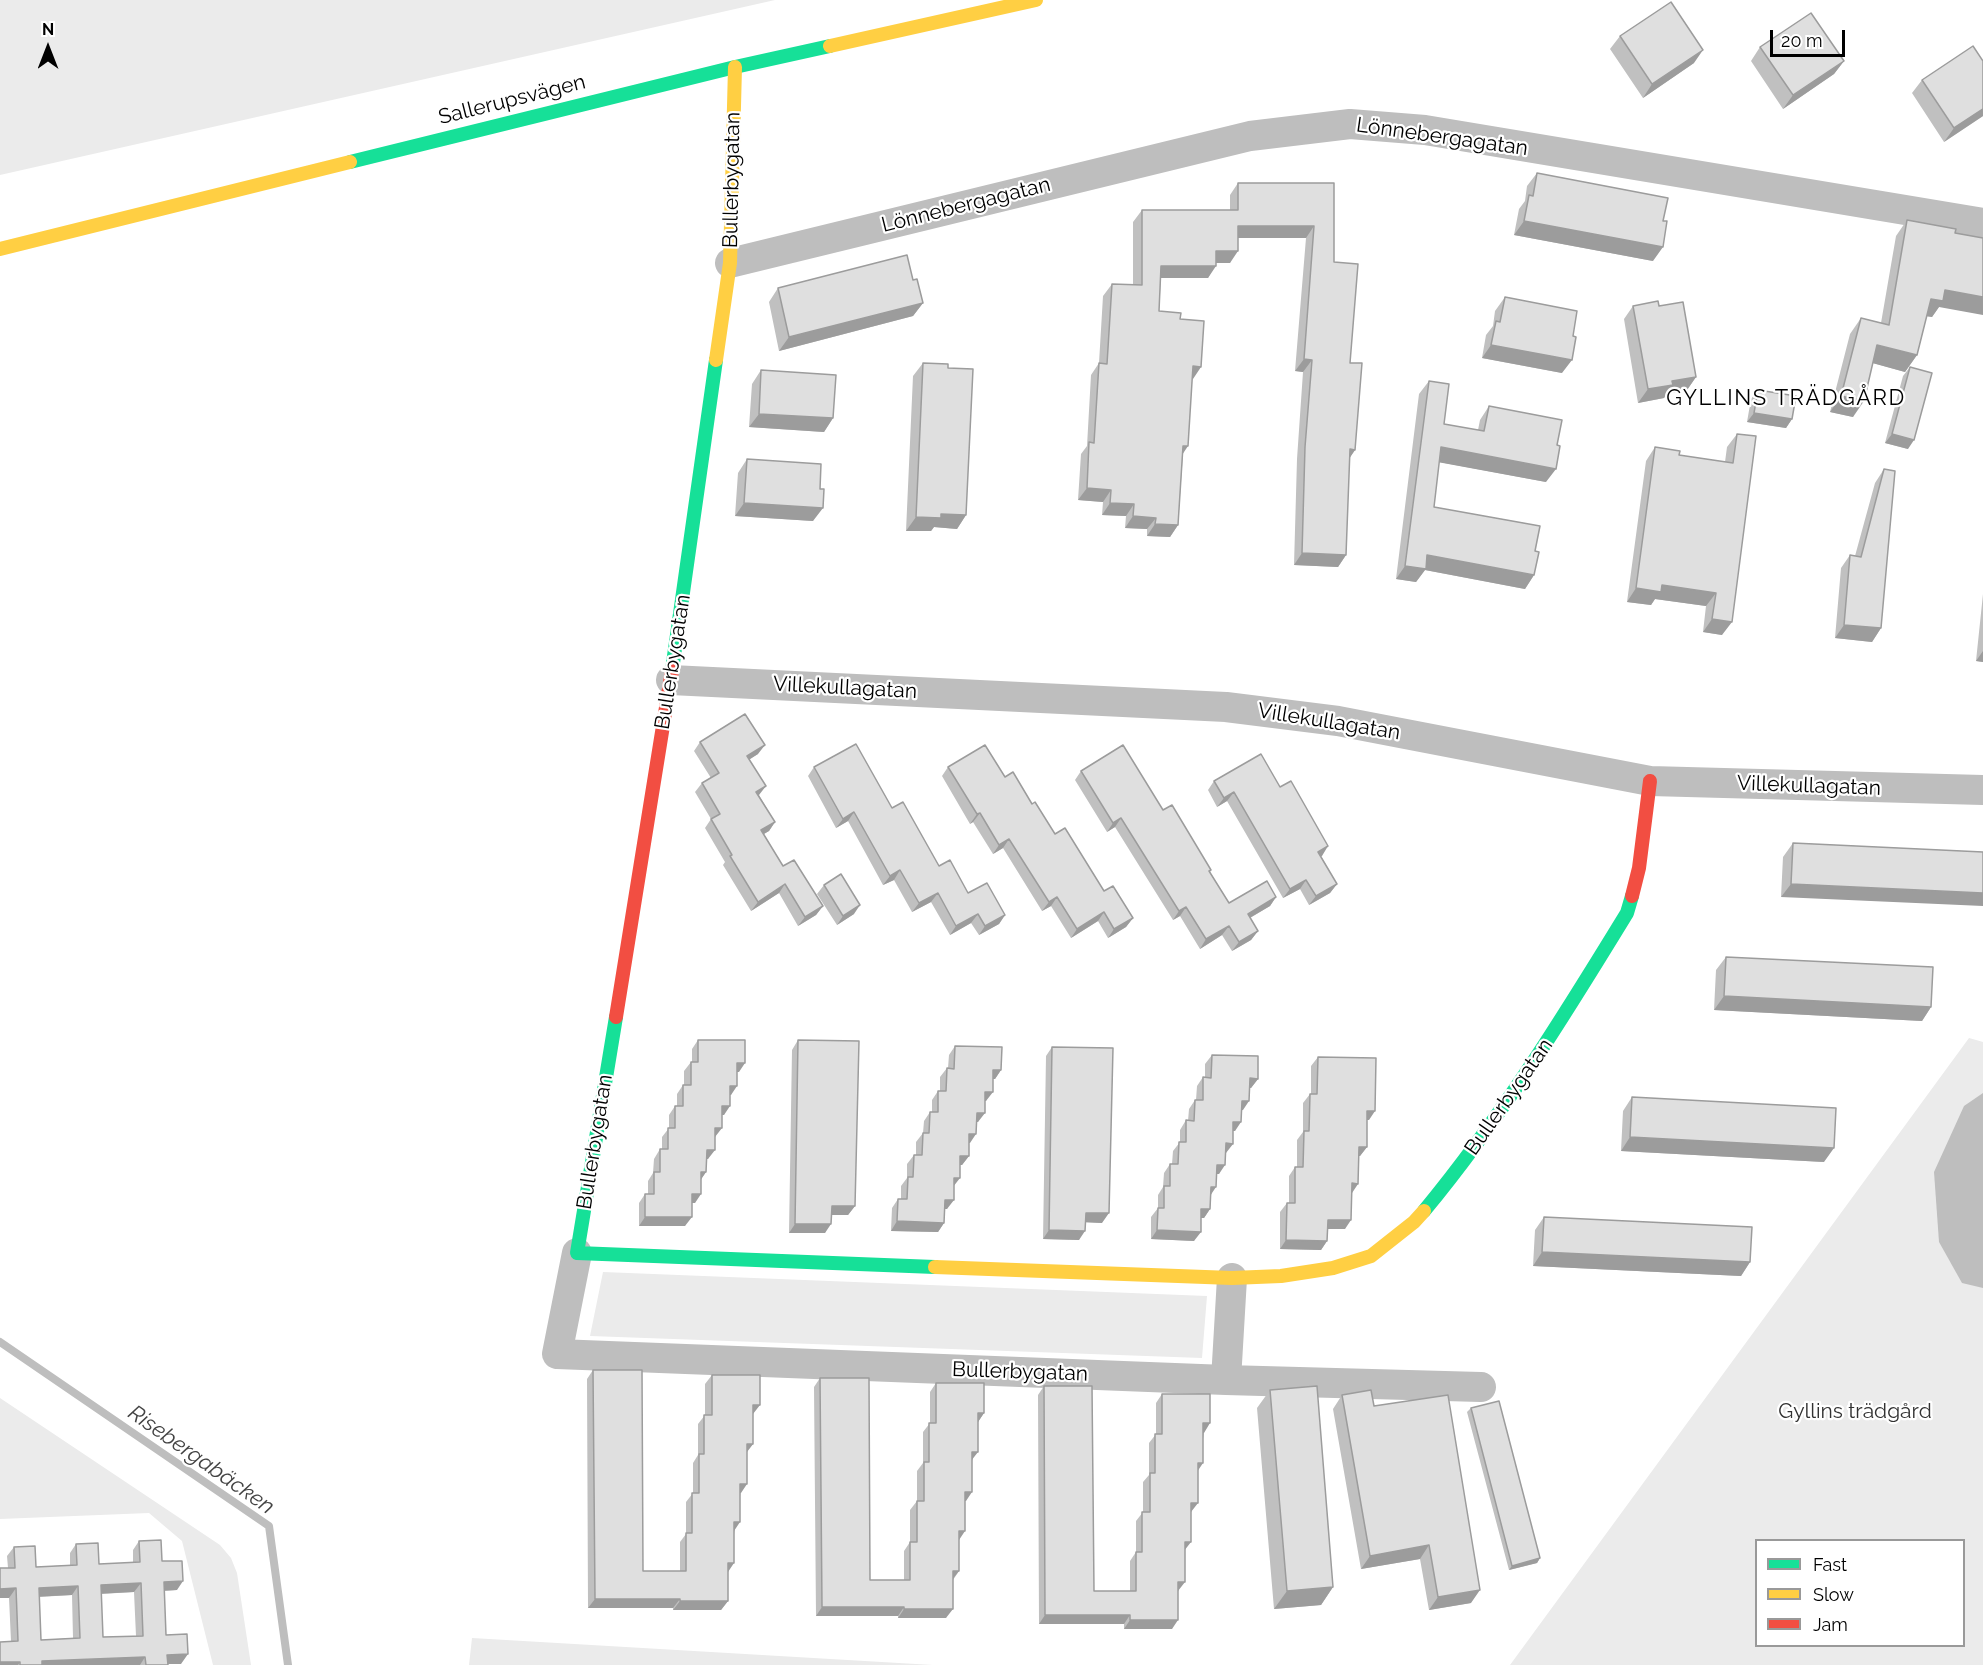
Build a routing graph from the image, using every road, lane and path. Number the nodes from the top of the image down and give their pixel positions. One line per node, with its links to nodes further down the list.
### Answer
1 (1036, 0): 2 (street, Sallerupsvägen)
2 (735, 67): 4 (street, Sallerupsvägen); 5 (street, Bullerbygatan)
3 (1983, 223): 5 (street, Lönnebergagatan)
4 (0, 249)
5 (730, 263): 6 (street, Bullerbygatan)
6 (671, 680): 7 (street, Villekullagatan); 9 (street, Bullerbygatan)
7 (1650, 781): 8 (street, Villekullagatan); 10 (street, Bullerbygatan)
8 (1983, 790)
9 (577, 1253): 10 (street, Bullerbygatan); 11 (street, Bullerbygatan)
10 (1232, 1278): 11 (street)
11 (1226, 1380): 12 (street, Bullerbygatan)
12 (1481, 1387)

